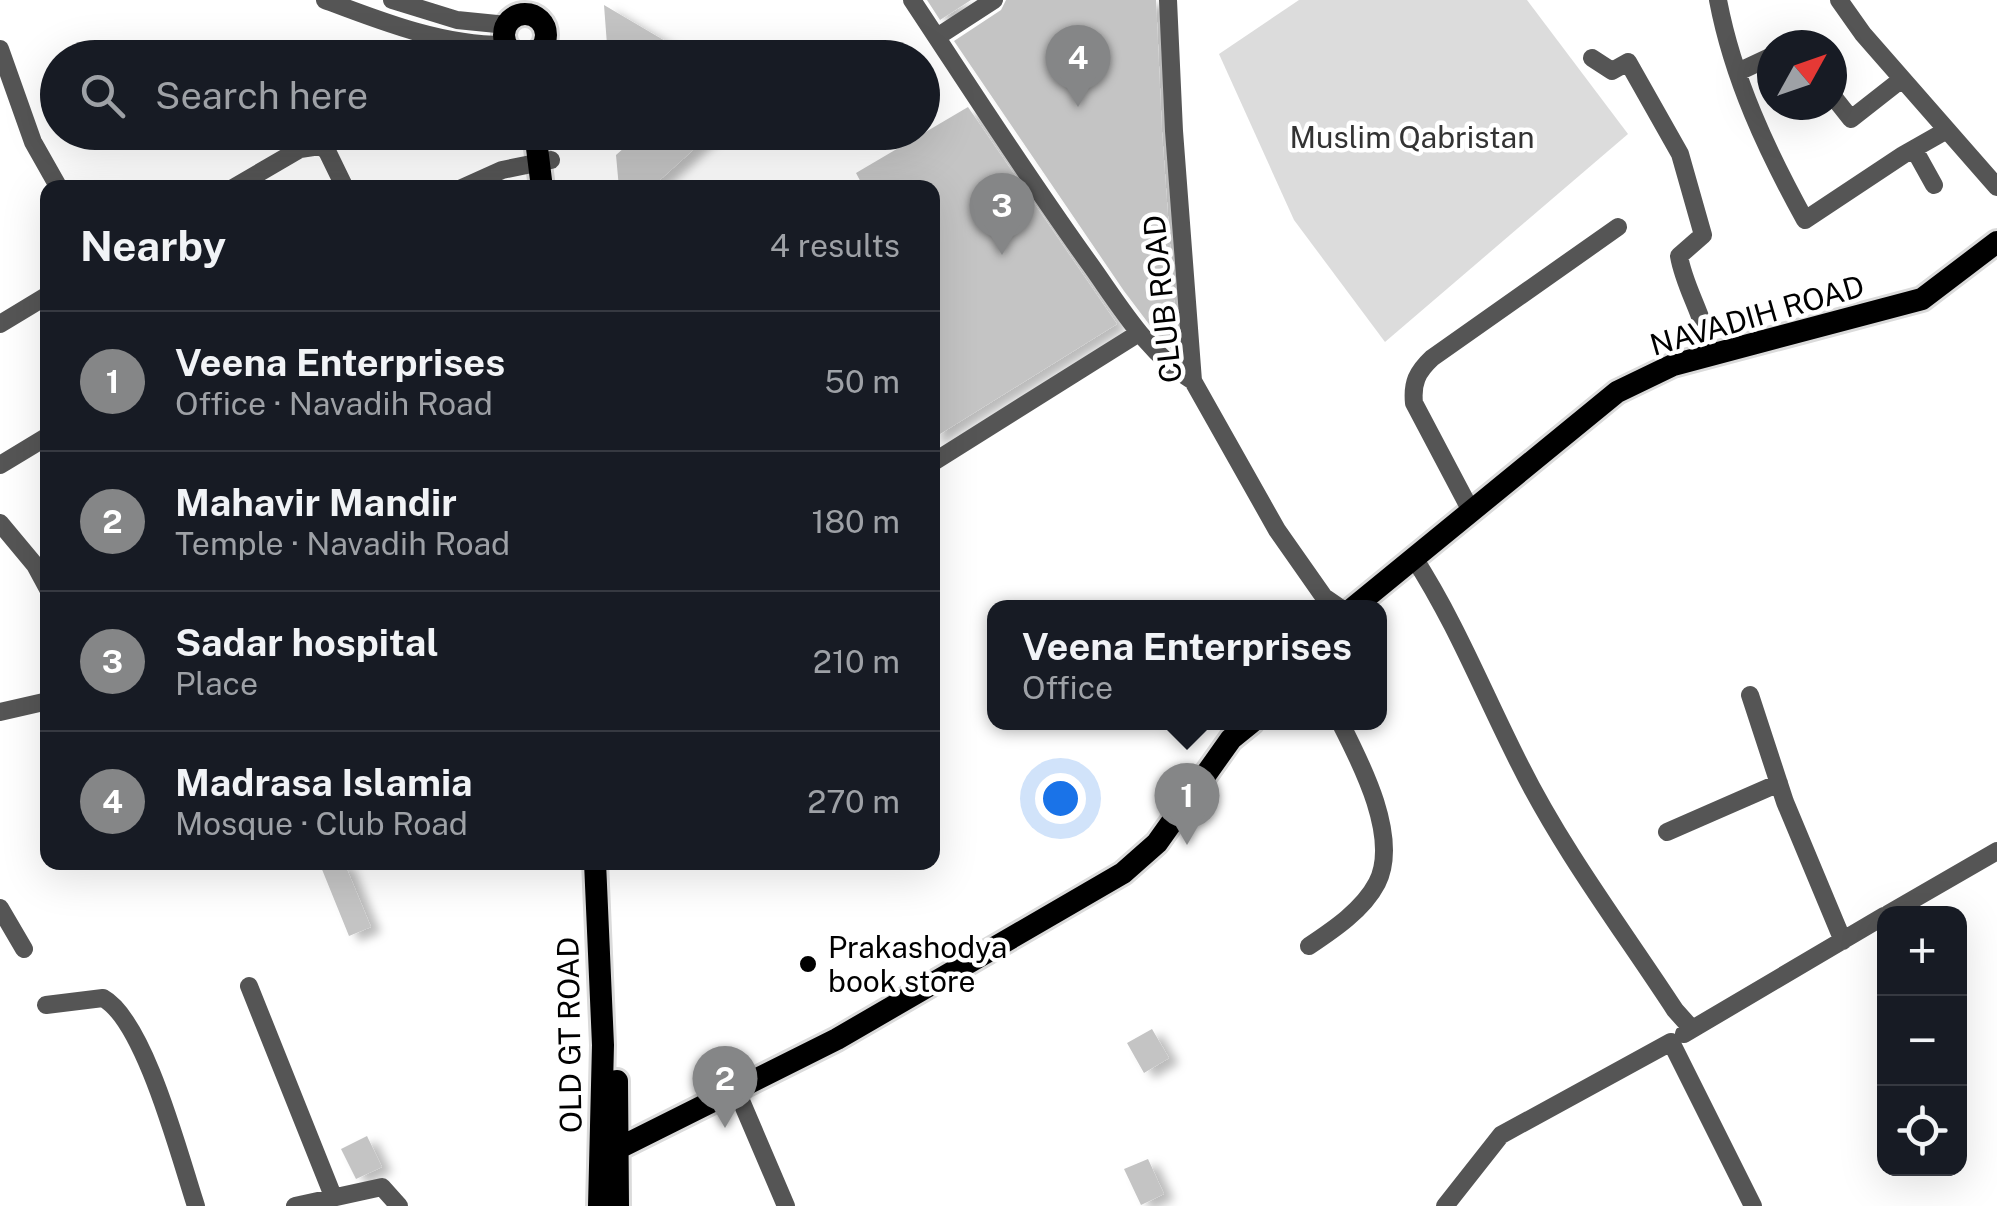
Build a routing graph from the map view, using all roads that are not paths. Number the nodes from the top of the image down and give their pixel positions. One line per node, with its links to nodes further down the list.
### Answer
1 (325, 0): 10 (street)
2 (392, 0): 8 (street)
3 (912, 0): 9 (street)
4 (994, 0): 9 (street)
5 (1168, 0): 41 (street, CLUB ROAD)
6 (1718, 0): 17 (street)
7 (1839, 0): 18 (street)
8 (525, 32): 11 (street)
9 (936, 37): 12 (street)
10 (450, 40)
11 (499, 40)
12 (938, 40)
13 (940, 43): 39 (street)
14 (0, 48): 27 (street)
15 (1592, 58): 40 (street)
16 (1757, 64): 17 (street)
17 (1738, 72): 21 (street)
18 (1902, 79): 19 (street); 20 (street)
19 (1847, 114)
20 (1946, 130): 21 (street); 34 (street)
21 (1914, 148): 33 (street)
22 (298, 150): 28 (street)
23 (325, 150): 29 (street)
24 (541, 150): 26 (main road)
25 (546, 150): 26 (main road)
26 (545, 160): 30 (street); 31 (main road); 32 (main road)
27 (54, 180)
28 (247, 180)
29 (341, 180)
30 (480, 180)
31 (543, 180)
32 (551, 180)
33 (1934, 185)
34 (1997, 187)
35 (1618, 227): 45 (street)
36 (1997, 242): 40 (main road, NAVADIH ROAD)
37 (40, 299): 38 (street)
38 (0, 324)
39 (1139, 333): 41 (street); 43 (street)
40 (1709, 355): 45 (main road, NAVADIH ROAD)
41 (1193, 381): 49 (street, CLUB ROAD)
42 (40, 441): 44 (street)
43 (940, 457)
44 (0, 465)
45 (1471, 511): 47 (main road, NAVADIH ROAD)
46 (0, 523): 48 (street)
47 (1414, 558): 50 (main road, NAVADIH ROAD); 69 (street)
48 (40, 575)
49 (1329, 600)
50 (1363, 600)
51 (1750, 696): 56 (street)
52 (40, 703): 53 (street)
53 (0, 712)
54 (1242, 730): 71 (main road)
55 (1344, 730): 65 (street)
56 (1779, 783): 57 (street); 64 (street)
57 (1667, 832)
58 (1997, 850): 61 (street)
59 (595, 870): 72 (main road, OLD GT ROAD)
60 (610, 870): 72 (main road, OLD GT ROAD)
61 (1901, 906)
62 (0, 908): 66 (street)
63 (1877, 920): 64 (street)
64 (1843, 940): 69 (street)
65 (1309, 946)
66 (24, 949)
67 (249, 986): 73 (street)
68 (46, 1005): 74 (street)
69 (1692, 1030): 70 (street)
70 (1671, 1042): 80 (street); 81 (street)
71 (736, 1090): 72 (main road); 79 (street)
72 (609, 1149): 77 (main road, OLD GT ROAD); 78 (main road, OLD GT ROAD)
73 (333, 1196): 75 (street); 76 (street)
74 (196, 1206)
75 (296, 1206)
76 (399, 1206)
77 (600, 1206)
78 (618, 1206)
79 (786, 1206)
80 (1445, 1206)
81 (1754, 1206)

